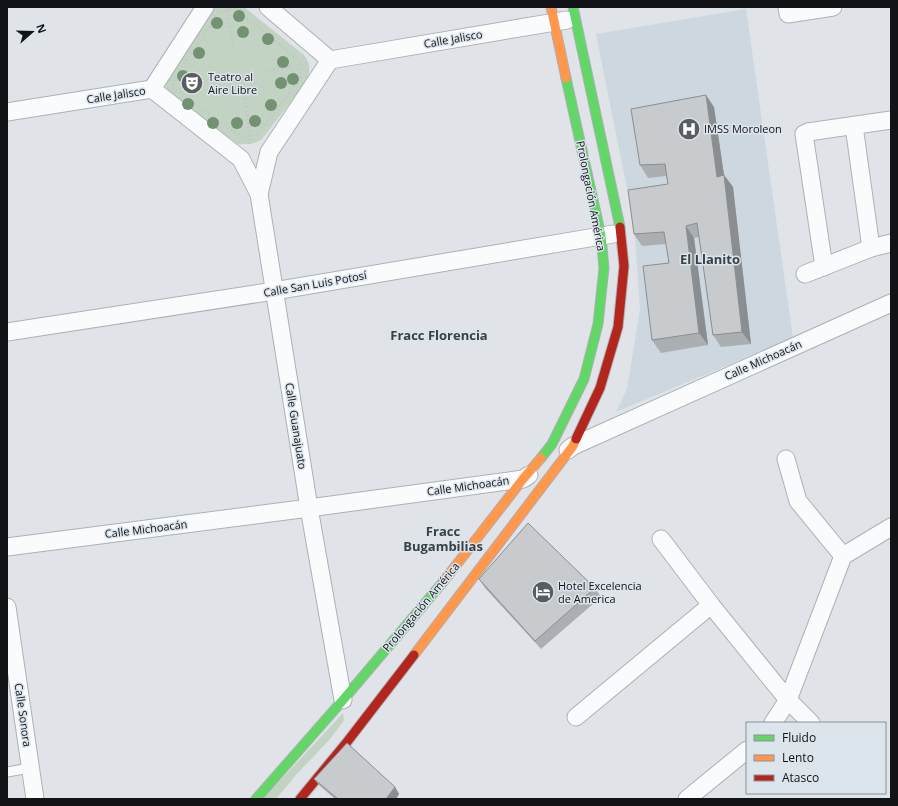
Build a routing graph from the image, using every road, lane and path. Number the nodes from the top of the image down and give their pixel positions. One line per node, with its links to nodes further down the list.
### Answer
1 (205, 7): 12 (street, Calle Jalisco)
2 (268, 7): 9 (street)
3 (787, 7): 4 (street)
4 (833, 7)
5 (227, 8): 8 (path); 10 (path); 17 (path)
6 (574, 13): 7 (street, Calle Jalisco); 21 (street, Prolongación América)
7 (552, 14): 9 (street, Calle Jalisco); 22 (street, Prolongación América)
8 (233, 50)
9 (330, 60): 18 (street)
10 (301, 65): 11 (path); 17 (path)
11 (262, 72)
12 (152, 89): 14 (street, Calle Jalisco); 19 (street)
13 (245, 99): 17 (path)
14 (7, 112)
15 (891, 120): 16 (street)
16 (854, 126): 24 (street); 25 (street)
17 (249, 137): 19 (path)
18 (269, 152): 19 (street); 20 (street, Calle Guanajuato)
19 (246, 158): 20 (street)
20 (259, 194): 27 (street, Calle Guanajuato)
21 (621, 232): 22 (street, Calle San Luis Potosí); 30 (street, Prolongación América)
22 (601, 236): 27 (street, Calle San Luis Potosí); 32 (street, Prolongación América)
23 (891, 243): 24 (street)
24 (871, 248): 25 (street)
25 (824, 267): 26 (street)
26 (805, 274)
27 (274, 291): 29 (street, Calle San Luis Potosí); 33 (street, Calle Guanajuato)
28 (891, 303): 30 (street, Calle Michoacán)
29 (7, 332)
30 (573, 446): 32 (street, Calle Michoacán); 46 (street, Prolongación América)
31 (786, 458): 37 (street)
32 (523, 479): 33 (street, Calle Michoacán); 41 (street, Prolongación América)
33 (308, 508): 36 (street, Calle Michoacán); 41 (street, Calle Guanajuato)
34 (891, 527): 37 (street)
35 (661, 539): 38 (street)
36 (7, 547)
37 (843, 556): 40 (street)
38 (711, 605): 40 (street); 42 (street)
39 (7, 607): 48 (street, Calle Sonora)
40 (788, 700): 43 (street); 44 (street)
41 (344, 707): 51 (street, Prolongación América)
42 (576, 717)
43 (774, 722)
44 (810, 722)
45 (347, 728): 46 (street)
46 (347, 742): 52 (street, Prolongación América)
47 (746, 751): 53 (street)
48 (30, 768): 49 (lane); 50 (street, Calle Sonora)
49 (7, 772)
50 (35, 799)
51 (256, 799)
52 (300, 799)
53 (686, 799)

